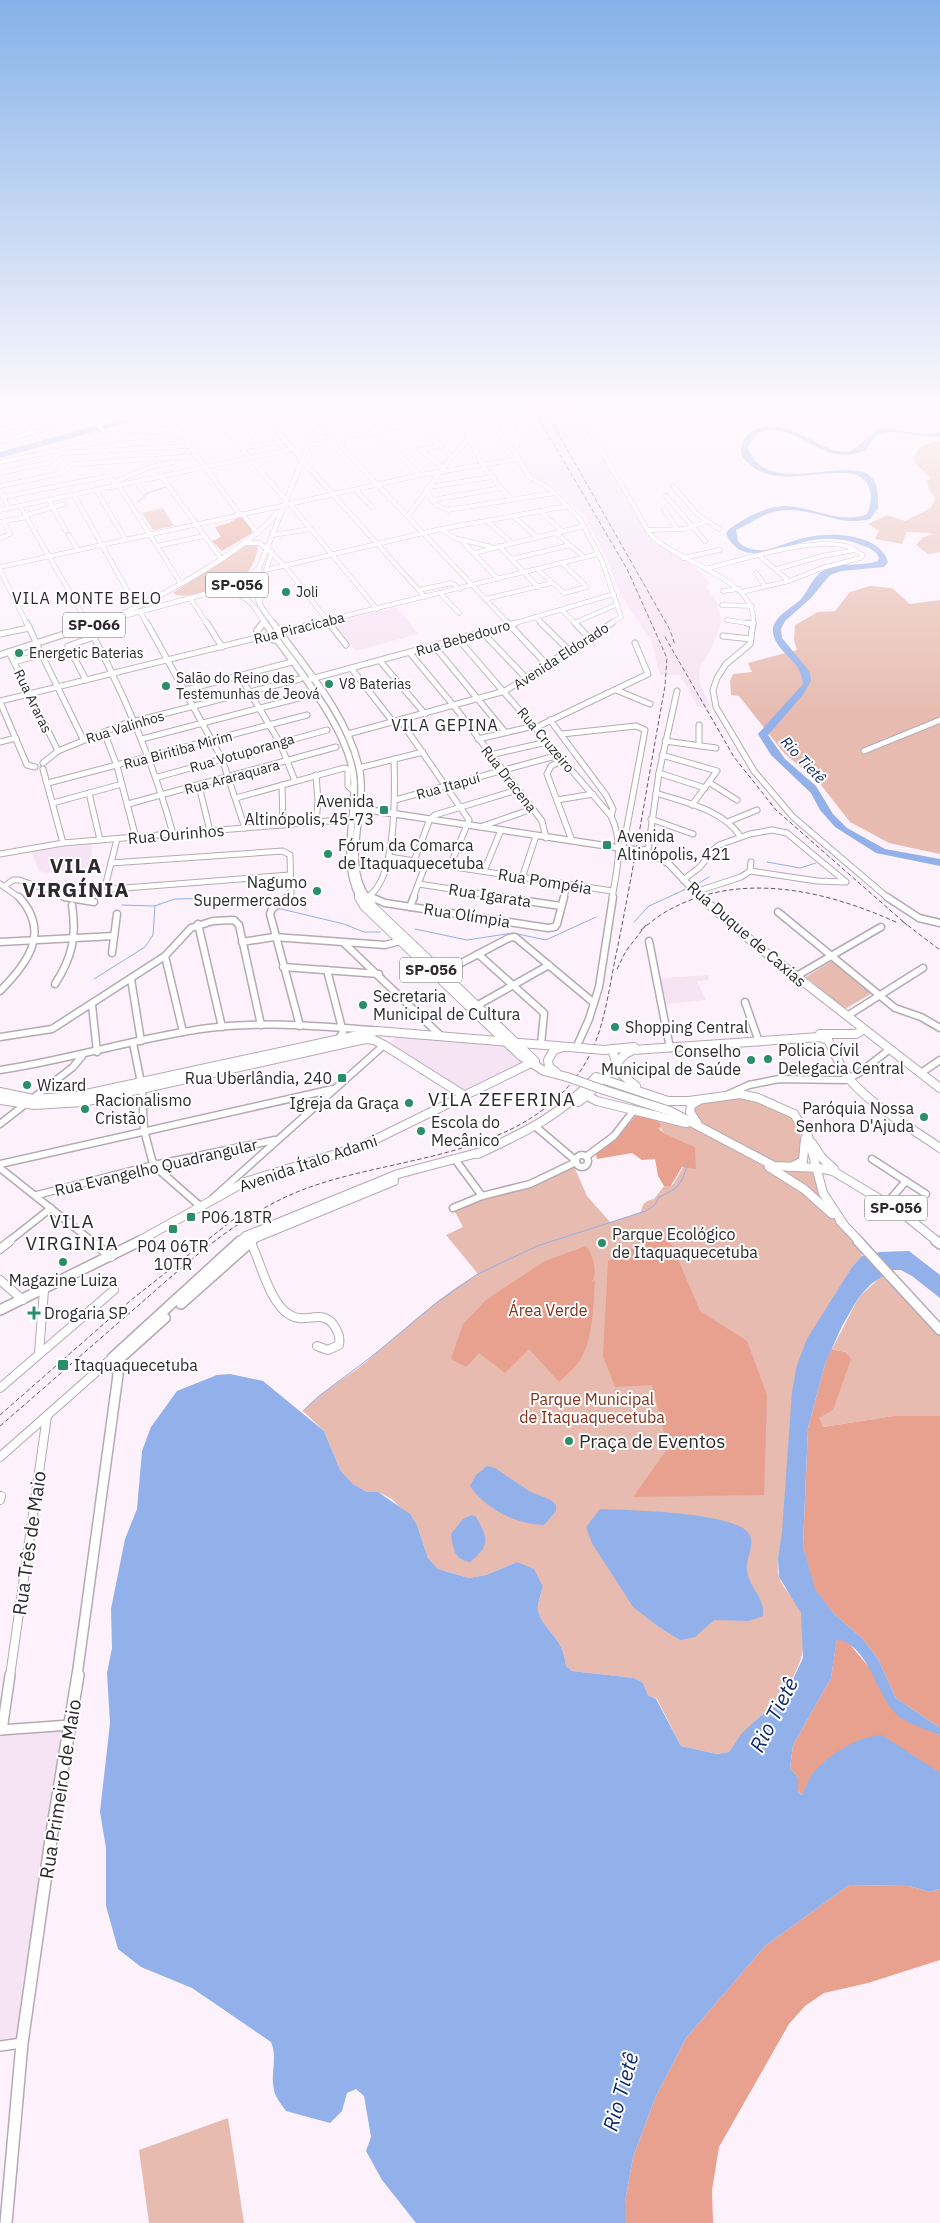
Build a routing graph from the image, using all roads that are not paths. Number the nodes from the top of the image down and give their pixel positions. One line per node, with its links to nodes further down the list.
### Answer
1 (23, 511): 23 (street)
2 (47, 511): 23 (street)
3 (54, 511): 57 (street)
4 (82, 511): 52 (street)
5 (108, 511): 47 (street)
6 (134, 511): 41 (street)
7 (186, 511): 29 (street)
8 (239, 511): 22 (street)
9 (257, 511): 22 (street)
10 (281, 511): 38 (main road)
11 (283, 511): 42 (main road)
12 (291, 511): 31 (street)
13 (349, 511): 51 (street)
14 (403, 511): 24 (street)
15 (412, 511): 24 (street)
16 (540, 511): 25 (street); 37 (street)
17 (572, 511): 30 (street, Avenida Eldorado)
18 (636, 511): 36 (street)
19 (665, 511): 34 (street)
20 (679, 511): 32 (street)
21 (693, 511): 28 (street)
22 (241, 514): 29 (street); 38 (street)
23 (27, 516): 27 (street); 64 (street)
24 (408, 516): 39 (street)
25 (514, 516): 26 (street); 44 (street)
26 (486, 521): 33 (street); 49 (street)
27 (2, 522): 45 (street)
28 (705, 522): 32 (street); 35 (street)
29 (196, 524): 41 (street); 43 (street)
30 (584, 526): 37 (street); 62 (street, Avenida Eldorado)
31 (310, 528): 42 (street); 63 (street)
32 (690, 528): 34 (street); 48 (street)
33 (441, 529): 39 (street); 46 (street)
34 (677, 529): 36 (street)
35 (719, 529)
36 (647, 530): 68 (street)
37 (562, 531): 40 (street)
38 (257, 532): 50 (main road)
39 (423, 533): 51 (street); 84 (street)
40 (556, 533): 44 (street); 53 (street)
41 (149, 535): 47 (street); 54 (street)
42 (273, 535): 60 (main road)
43 (204, 536): 54 (street); 65 (street)
44 (536, 537): 49 (street)
45 (0, 538)
46 (460, 539): 56 (street); 61 (street)
47 (126, 540): 52 (street)
48 (705, 541)
49 (512, 543): 55 (street)
50 (241, 544): 60 (main road); 65 (main road, SP-056)
51 (379, 544): 63 (street); 89 (street)
52 (101, 545): 57 (street); 103 (street)
53 (570, 545): 66 (street); 69 (street)
54 (157, 546): 82 (street)
55 (499, 546): 56 (street); 69 (street)
56 (494, 548): 61 (street)
57 (78, 550): 64 (street)
58 (720, 550): 68 (street)
59 (856, 550): 67 (street); 75 (street); 81 (street)
60 (269, 551): 71 (street); 72 (main road, SP-056); 76 (street)
61 (474, 553): 80 (street)
62 (598, 554): 66 (street, Rua Piracicaba); 94 (street, Avenida Eldorado)
63 (332, 555): 71 (street); 102 (street)
64 (50, 556): 73 (street); 112 (street)
65 (220, 557): 82 (main road, SP-056)
66 (584, 557): 70 (street, Rua Piracicaba)
67 (761, 557): 75 (street); 77 (street)
68 (683, 558): 77 (street)
69 (512, 560): 78 (street)
70 (562, 563): 74 (street, Rua Piracicaba); 83 (street)
71 (285, 566): 76 (street); 109 (street)
72 (259, 568): 92 (main road, SP-056); 99 (main road, SP-056)
73 (0, 569): 114 (street)
74 (537, 569): 78 (street, Rua Piracicaba); 83 (street)
75 (776, 569): 81 (street)
76 (266, 570): 99 (street)
77 (705, 570): 90 (street)
78 (524, 572): 80 (street, Rua Piracicaba); 87 (street)
79 (756, 573): 86 (street)
80 (498, 579): 84 (street, Rua Piracicaba)
81 (789, 581): 86 (street)
82 (180, 582): 85 (main road, SP-056)
83 (552, 583): 87 (street)
84 (472, 585): 88 (street, Rua Piracicaba); 97 (street)
85 (173, 586): 96 (main road); 103 (main road, SP-066)
86 (765, 586): 90 (street)
87 (538, 587): 97 (street)
88 (460, 589): 89 (street); 93 (street, Rua Piracicaba)
89 (419, 590): 95 (street)
90 (740, 590): 91 (street); 101 (street)
91 (723, 591)
92 (207, 594): 96 (main road, SP-056); 108 (main road, SP-056)
93 (440, 594): 95 (street, Rua Piracicaba); 105 (street)
94 (614, 594): 98 (street, Avenida Eldorado); 104 (street, Rua Bebedouro)
95 (425, 597): 102 (street, Rua Piracicaba)
96 (191, 599): 103 (main road, SP-066); 127 (street)
97 (485, 599): 113 (street)
98 (618, 604): 110 (street); 121 (street, Avenida Eldorado)
99 (260, 605): 117 (main road, SP-056)
100 (722, 605): 101 (street)
101 (752, 606): 111 (street)
102 (377, 609): 109 (street, Rua Piracicaba)
103 (139, 610): 112 (main road, SP-066); 135 (street)
104 (562, 610): 106 (street, Rua Bebedouro); 110 (street)
105 (459, 613)
106 (535, 617): 113 (street, Rua Bebedouro); 129 (street)
107 (727, 620): 111 (street)
108 (264, 621): 117 (main road, SP-056); 120 (main road)
109 (328, 622): 117 (street, Rua Piracicaba); 126 (street)
110 (574, 623): 121 (street)
111 (753, 624): 122 (street)
112 (88, 625): 119 (street); 124 (main road, SP-066)
113 (508, 625): 115 (street, Rua Bebedouro); 139 (street)
114 (29, 628): 116 (street); 124 (street)
115 (483, 633): 123 (street, Rua Bebedouro); 145 (street)
116 (0, 634)
117 (276, 636): 120 (main road); 138 (main road, SP-056); 144 (main road, SP-056)
118 (723, 636): 122 (street)
119 (94, 638): 141 (street); 146 (street)
120 (260, 638): 127 (street, Rua Piracicaba)
121 (590, 639): 129 (street, Avenida Eldorado)
122 (751, 639): 286 (street)
123 (459, 640): 128 (street, Rua Bebedouro); 150 (street, Rua Cruzeiro)
124 (36, 642): 130 (main road, SP-066); 131 (main road, SP-066); 133 (street)
125 (635, 643): 149 (street)
126 (346, 645)
127 (222, 647): 135 (street, Rua Piracicaba)
128 (434, 647): 132 (street, Rua Bebedouro); 155 (street)
129 (570, 651): 139 (street, Avenida Eldorado)
130 (9, 652): 131 (main road, SP-066); 137 (street, Rua Araras)
131 (0, 653)
132 (410, 653): 136 (street, Rua Bebedouro); 159 (street, Rua Dracena)
133 (42, 654): 137 (street); 147 (street)
134 (301, 657): 144 (street)
135 (168, 660): 141 (street, Rua Piracicaba); 148 (street)
136 (380, 661): 140 (street, Rua Bebedouro); 162 (street)
137 (14, 662): 153 (street, Rua Araras)
138 (292, 662): 142 (street); 143 (main road, SP-056)
139 (548, 666): 145 (street, Avenida Eldorado)
140 (351, 668): 144 (street, Rua Bebedouro); 168 (street)
141 (114, 673): 146 (street, Rua Piracicaba); 167 (street)
142 (240, 676): 148 (street); 152 (street)
143 (300, 676): 152 (street, Rua Valinhos); 154 (main road); 156 (main road, SP-056)
144 (313, 678): 176 (main road, SP-056)
145 (528, 679): 150 (street, Avenida Eldorado)
146 (86, 680): 147 (street, Rua Piracicaba)
147 (58, 687): 153 (street, Rua Piracicaba); 179 (street)
148 (185, 690): 160 (street)
149 (616, 690): 158 (street); 165 (street)
150 (505, 691): 155 (street, Avenida Eldorado); 172 (street, Rua Cruzeiro)
151 (677, 691): 182 (street)
152 (250, 692): 160 (street, Rua Valinhos); 161 (street)
153 (29, 694): 157 (street, Rua Piracicaba); 190 (street, Rua Araras)
154 (310, 695): 156 (main road); 161 (street)
155 (480, 699): 159 (street, Avenida Eldorado); 175 (street)
156 (319, 700): 217 (main road, SP-056)
157 (0, 702): 178 (street)
158 (650, 704)
159 (454, 706): 162 (street, Avenida Eldorado); 181 (street, Rua Dracena)
160 (194, 707): 167 (street, Rua Valinhos); 169 (street)
161 (260, 708): 169 (street); 170 (street)
162 (425, 714): 164 (street, Avenida Eldorado)
163 (307, 715): 170 (street, Rua Biritiba Mirim)
164 (400, 720): 168 (street, Avenida Eldorado); 192 (street)
165 (550, 720): 172 (street); 177 (street)
166 (940, 720): 191 (street)
167 (136, 721): 174 (street, Rua Valinhos); 180 (street)
168 (393, 722): 176 (street, Avenida Eldorado)
169 (204, 724): 180 (street); 183 (street)
170 (270, 725): 183 (street, Rua Biritiba Mirim); 186 (street)
171 (699, 725): 187 (street)
172 (535, 727): 175 (street); 185 (street, Rua Cruzeiro)
173 (327, 730): 186 (street, Rua Votuporanga)
174 (104, 732): 179 (street, Rua Valinhos); 201 (street)
175 (505, 732): 181 (street)
176 (348, 734): 202 (main road, SP-056)
177 (562, 734): 235 (street); 258 (street)
178 (16, 738): 184 (street); 200 (street)
179 (83, 739): 190 (street, Rua Valinhos)
180 (142, 739): 195 (street)
181 (478, 739): 193 (street, Rua Dracena)
182 (665, 740): 187 (street); 194 (street)
183 (213, 741): 195 (street, Rua Biritiba Mirim); 197 (street)
184 (0, 742)
185 (547, 742): 193 (street); 196 (street, Rua Cruzeiro)
186 (280, 743): 197 (street, Rua Votuporanga); 199 (street)
187 (699, 745): 189 (street)
188 (336, 747): 199 (street, Rua Araraquara)
189 (716, 748)
190 (58, 751): 200 (street, Rua Valinhos)
191 (864, 751)
192 (423, 752): 198 (street); 214 (street)
193 (490, 755): 203 (street, Rua Dracena)
194 (662, 755): 204 (street); 210 (street)
195 (150, 757): 201 (street, Rua Biritiba Mirim); 206 (street)
196 (561, 758): 203 (street, Rua Itapuí); 220 (street, Rua Cruzeiro); 224 (street)
197 (222, 759): 206 (street, Rua Votuporanga); 207 (street)
198 (394, 759): 202 (street); 223 (street)
199 (288, 761): 207 (street, Rua Araraquara); 208 (street)
200 (43, 766): 209 (street)
201 (117, 766): 209 (street, Rua Biritiba Mirim); 211 (street)
202 (359, 768): 230 (main road, SP-056)
203 (501, 770): 214 (street, Rua Itapuí); 216 (street, Rua Dracena)
204 (659, 773): 215 (street); 219 (street)
205 (316, 775): 208 (street); 217 (street); 239 (street)
206 (158, 777): 221 (street)
207 (230, 777): 213 (street, Rua Araraquara); 222 (street)
208 (295, 781): 212 (street)
209 (48, 783): 226 (street)
210 (710, 783): 215 (street); 225 (street)
211 (122, 784): 218 (street); 227 (street)
212 (282, 785): 222 (street); 241 (street)
213 (198, 786): 221 (street, Rua Araraquara); 246 (street)
214 (447, 786): 223 (street, Rua Itapuí); 229 (street)
215 (705, 788): 228 (street)
216 (516, 790): 229 (street); 232 (street, Rua Dracena)
217 (354, 791): 231 (main road, SP-056)
218 (89, 793): 226 (street); 256 (street)
219 (656, 793): 228 (street); 238 (street)
220 (593, 794): 224 (street); 235 (street, Rua Cruzeiro)
221 (163, 795): 227 (street, Rua Araraquara); 247 (street)
222 (236, 798): 244 (street)
223 (395, 800): 234 (street)
224 (557, 800): 254 (street)
225 (737, 800)
226 (53, 803): 257 (street)
227 (128, 804): 252 (street)
228 (692, 805): 240 (street)
229 (461, 806): 237 (street); 242 (street)
230 (359, 808): 231 (main road, Rua Duque de Caxias); 234 (main road, Rua Duque de Caxias); 249 (main road, SP-056)
231 (352, 809): 236 (main road, SP-056)
232 (532, 809): 243 (street); 253 (street, Rua Dracena)
233 (757, 810): 240 (street)
234 (394, 812): 237 (main road, Rua Duque de Caxias); 261 (street)
235 (610, 816): 258 (street, Rua Cruzeiro)
236 (352, 818): 239 (street, Rua Ourinhos); 249 (main road); 293 (main road, SP-056)
237 (430, 819): 242 (main road, Rua Duque de Caxias); 262 (street)
238 (651, 819): 248 (street); 259 (street)
239 (316, 821): 241 (street, Rua Ourinhos)
240 (730, 821): 251 (street)
241 (283, 825): 244 (street, Rua Ourinhos)
242 (468, 825): 243 (main road, Rua Duque de Caxias); 266 (street)
243 (480, 827): 245 (main road, Rua Duque de Caxias)
244 (245, 828): 246 (street, Rua Ourinhos)
245 (501, 830): 250 (main road, Rua Duque de Caxias); 268 (street)
246 (210, 831): 247 (street, Rua Ourinhos)
247 (173, 834): 252 (street, Rua Ourinhos)
248 (692, 834)
249 (357, 836): 277 (main road, SP-056)
250 (536, 836): 253 (main road, Rua Duque de Caxias); 270 (street)
251 (740, 836): 267 (street); 271 (street)
252 (136, 838): 255 (street, Rua Ourinhos)
253 (546, 838): 258 (main road, Rua Duque de Caxias)
254 (571, 838)
255 (117, 839): 256 (street, Rua Ourinhos); 264 (street)
256 (100, 840): 257 (street, Rua Ourinhos)
257 (63, 843): 260 (street, Rua Ourinhos)
258 (624, 848): 259 (main road, Rua Duque de Caxias, bridge); 275 (street)
259 (646, 851): 271 (main road, Rua Duque de Caxias)
260 (0, 854)
261 (389, 857): 262 (street, Rua Pompéia); 277 (street)
262 (414, 861): 265 (street, Rua Pompéia)
263 (751, 862): 267 (street)
264 (111, 863): 269 (street); 269 (street)
265 (426, 863): 266 (street, Rua Pompéia); 272 (street)
266 (450, 866): 268 (street, Rua Pompéia)
267 (750, 871): 276 (street)
268 (484, 872): 270 (street, Rua Pompéia)
269 (290, 875): 290 (street)
270 (522, 878): 273 (street, Rua Pompéia)
271 (683, 880): 276 (main road, Rua Duque de Caxias)
272 (419, 884): 281 (street, Rua Igarata); 282 (street)
273 (567, 885): 275 (street, Rua Pompéia); 281 (street)
274 (5, 886): 278 (street); 292 (street)
275 (612, 891): 315 (street)
276 (695, 892): 308 (main road, Rua Duque de Caxias)
277 (369, 897): 279 (street, Rua Olímpia); 283 (main road, SP-056)
278 (94, 902)
279 (385, 903): 282 (street, Rua Olímpia); 283 (street)
280 (72, 905): 291 (street)
281 (561, 906): 282 (street, Rua Olímpia)
282 (410, 907)
283 (374, 908): 306 (main road, SP-056)
284 (778, 912): 300 (street)
285 (117, 914): 289 (street)
286 (940, 923)
287 (198, 924): 296 (street); 301 (street); 320 (street)
288 (881, 927): 300 (street)
289 (114, 936): 291 (street); 298 (street)
290 (274, 937): 296 (street); 297 (street); 303 (street)
291 (76, 938): 292 (street); 310 (street)
292 (35, 941): 295 (street); 312 (street)
293 (400, 941): 297 (street); 335 (main road, SP-056)
294 (649, 941): 341 (street)
295 (0, 942)
296 (242, 942): 319 (street)
297 (344, 943): 307 (street)
298 (112, 954)
299 (478, 954): 302 (street); 306 (street); 311 (street)
300 (832, 954): 308 (street); 313 (street)
301 (165, 956): 309 (street); 326 (street)
302 (549, 965): 311 (street); 315 (street)
303 (284, 967): 305 (street); 321 (street)
304 (923, 968): 313 (street)
305 (327, 970): 307 (street); 322 (street)
306 (444, 972): 317 (main road, SP-056)
307 (379, 974): 328 (street)
308 (795, 977): 318 (main road, Rua Duque de Caxias)
309 (131, 979): 316 (street); 334 (street)
310 (54, 984)
311 (512, 985): 317 (street); 339 (street)
312 (0, 991)
313 (880, 994): 318 (street); 324 (street)
314 (744, 1002): 333 (street)
315 (594, 1003): 342 (street)
316 (92, 1004): 329 (street); 345 (street)
317 (478, 1004): 336 (main road, SP-056)
318 (847, 1016): 323 (main road, Rua Duque de Caxias)
319 (261, 1025): 320 (street); 321 (street)
320 (222, 1026): 326 (street)
321 (300, 1026): 322 (street)
322 (341, 1028): 325 (street); 331 (street)
323 (860, 1028): 330 (main road); 330 (main road); 344 (main road)
324 (940, 1028)
325 (377, 1031): 327 (main road); 331 (main road); 332 (main road)
326 (183, 1032): 334 (street)
327 (388, 1032): 328 (main road); 338 (main road)
328 (441, 1036): 335 (main road)
329 (0, 1037)
330 (828, 1037): 333 (main road); 355 (main road)
331 (339, 1038): 349 (main road)
332 (374, 1040): 338 (main road); 349 (main road)
333 (758, 1040): 341 (main road)
334 (141, 1041): 337 (street)
335 (506, 1042): 336 (main road); 348 (main road, SP-056)
336 (518, 1043): 339 (main road); 348 (main road, SP-056)
337 (133, 1044): 345 (street); 357 (street)
338 (384, 1045): 359 (street); 364 (main road)
339 (541, 1045): 340 (main road)
340 (564, 1047): 342 (main road); 353 (main road)
341 (670, 1047): 343 (main road); 350 (main road)
342 (578, 1048): 343 (main road, bridge)
343 (608, 1049): 350 (main road)
344 (890, 1050): 352 (main road); 355 (street)
345 (97, 1052): 346 (street)
346 (82, 1056): 351 (street); 365 (street)
347 (940, 1060): 352 (street)
348 (533, 1061): 353 (main road, SP-056); 364 (main road, Avenida Ítalo Adami)
349 (246, 1062): 357 (main road)
350 (616, 1064): 354 (main road); 362 (main road)
351 (0, 1070)
352 (921, 1073): 358 (main road)
353 (564, 1076): 375 (main road, SP-056, bridge)
354 (599, 1077): 356 (main road); 361 (main road)
355 (849, 1079): 363 (street); 378 (main road)
356 (612, 1081): 362 (main road); 368 (main road)
357 (141, 1085): 365 (main road); 369 (main road); 374 (street)
358 (940, 1088)
359 (333, 1089): 374 (street); 377 (street)
360 (0, 1092): 365 (main road)
361 (587, 1092): 368 (main road); 372 (main road)
362 (649, 1094): 366 (main road, SP-056)
363 (728, 1094): 366 (main road, SP-056); 373 (main road, SP-056)
364 (464, 1096): 392 (main road, Avenida Ítalo Adami)
365 (33, 1098): 369 (street)
366 (701, 1099): 375 (main road)
367 (0, 1100): 369 (main road)
368 (597, 1100): 370 (main road)
369 (25, 1105): 371 (street)
370 (636, 1109): 375 (main road); 382 (street)
371 (0, 1124)
372 (536, 1127): 379 (main road); 382 (street)
373 (804, 1127): 376 (main road, SP-056); 387 (main road)
374 (144, 1130): 384 (street); 385 (street)
375 (708, 1132): 380 (main road, SP-056)
376 (808, 1136): 386 (main road); 389 (main road, SP-056)
377 (275, 1140): 384 (street, Rua Evangelho Quadrangular); 392 (street)
378 (940, 1148)
379 (481, 1152): 383 (main road); 401 (main road)
380 (753, 1156): 387 (main road, SP-056); 400 (main road)
381 (872, 1159): 390 (street)
382 (575, 1161): 395 (street)
383 (457, 1162): 395 (street); 401 (main road)
384 (154, 1165): 394 (street, Rua Evangelho Quadrangular); 397 (street)
385 (0, 1166): 394 (street)
386 (815, 1167): 387 (main road, SP-056); 388 (main road, SP-056); 391 (main road)
387 (784, 1168)
388 (833, 1171): 389 (main road, SP-056); 391 (main road)
389 (847, 1179): 396 (main road, SP-056)
390 (906, 1181): 393 (street); 396 (street)
391 (820, 1185): 400 (main road)
392 (228, 1187): 397 (main road, Avenida Ítalo Adami)
393 (926, 1194)
394 (37, 1195): 398 (street)
395 (482, 1196): 399 (street)
396 (887, 1203): 402 (main road, SP-056)
397 (200, 1206): 404 (main road, Avenida Ítalo Adami)
398 (51, 1208): 403 (street); 404 (street)
399 (453, 1208)
400 (844, 1225): 410 (main road)
401 (248, 1239): 411 (street); 413 (main road)
402 (940, 1244)
403 (0, 1249)
404 (111, 1257): 406 (main road, Avenida Ítalo Adami)
405 (0, 1280): 408 (street)
406 (44, 1290): 408 (main road, Avenida Ítalo Adami); 412 (street)
407 (114, 1290): 412 (street)
408 (23, 1300): 409 (main road, Avenida Ítalo Adami)
409 (0, 1310)
410 (940, 1330)
411 (317, 1346)
412 (40, 1353): 414 (street)
413 (111, 1362): 415 (street); 417 (main road, Rua Primeiro de Maio)
414 (0, 1388)
415 (47, 1416): 416 (street); 418 (street, Rua Três de Maio)
416 (0, 1457)
417 (70, 1725): 418 (street); 419 (main road, Rua Primeiro de Maio)
418 (1, 1730)
419 (22, 2043): 420 (street); 421 (main road, Rua Primeiro de Maio)
420 (0, 2046)
421 (6, 2223)

